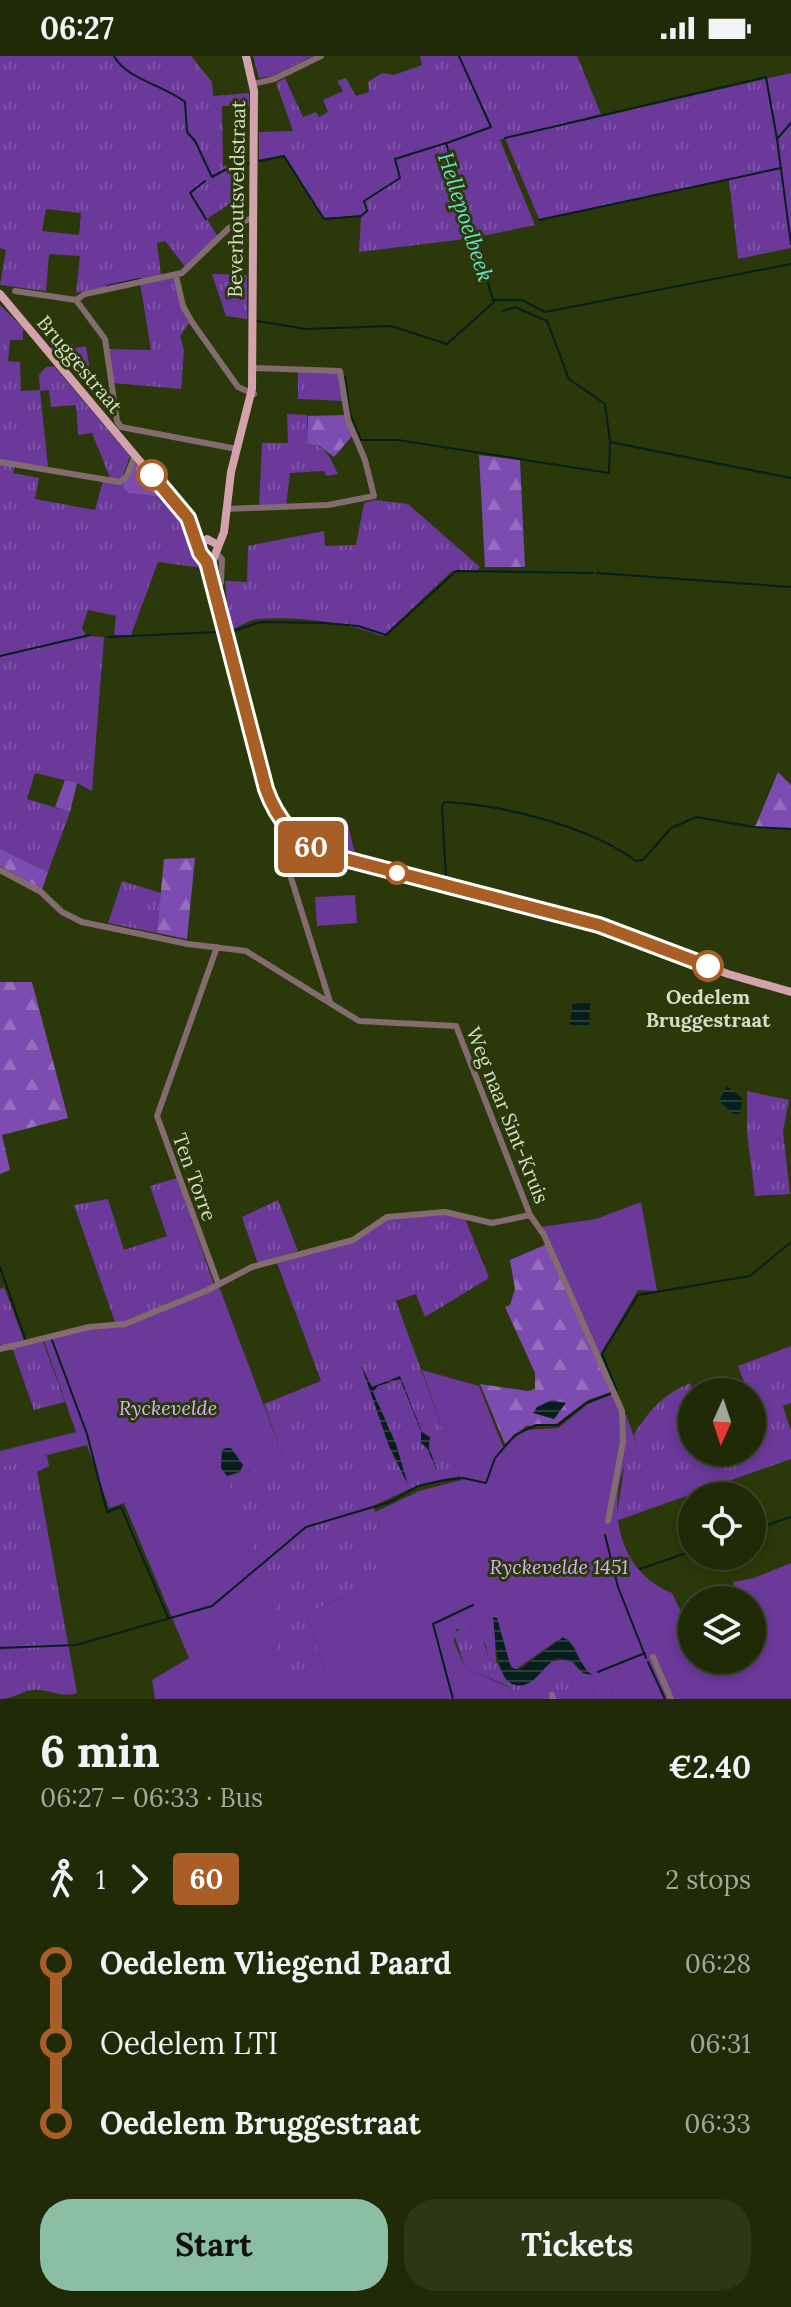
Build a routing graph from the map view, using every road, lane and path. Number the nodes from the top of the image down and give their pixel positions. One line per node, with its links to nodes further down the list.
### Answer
1 (246, 56): 3 (main road, Beverhoutsveldstraat)
2 (321, 56): 3 (street)
3 (253, 84): 4 (main road, Beverhoutsveldstraat)
4 (252, 218): 5 (street); 9 (main road, Beverhoutsveldstraat)
5 (176, 276): 8 (street); 10 (street)
6 (15, 291): 8 (street)
7 (0, 294): 12 (main road, Bruggestraat)
8 (76, 300): 11 (street)
9 (250, 368): 10 (main road, Beverhoutsveldstraat); 14 (street)
10 (251, 393): 11 (main road, Beverhoutsveldstraat)
11 (237, 449): 14 (main road, Beverhoutsveldstraat)
12 (135, 455): 13 (street); 15 (main road, Bruggestraat)
13 (0, 462)
14 (226, 509): 15 (main road, Beverhoutsveldstraat)
15 (210, 549): 16 (main road, Bruggestraat); 16 (street, Beverhoutsveldstraat)
16 (214, 585): 17 (main road, Bruggestraat)
17 (301, 840): 20 (main road, Bruggestraat); 21 (street)
18 (0, 870): 19 (street, Weg naar Sint-Kruis)
19 (217, 947): 21 (street, Weg naar Sint-Kruis); 23 (street, Ten Torre)
20 (791, 992)
21 (330, 1002): 22 (street, Weg naar Sint-Kruis)
22 (530, 1215): 23 (street); 25 (street, Weg naar Sint-Kruis)
23 (218, 1283): 24 (street)
24 (0, 1349)
25 (608, 1521)
26 (653, 1657): 27 (street)
27 (671, 1699)

